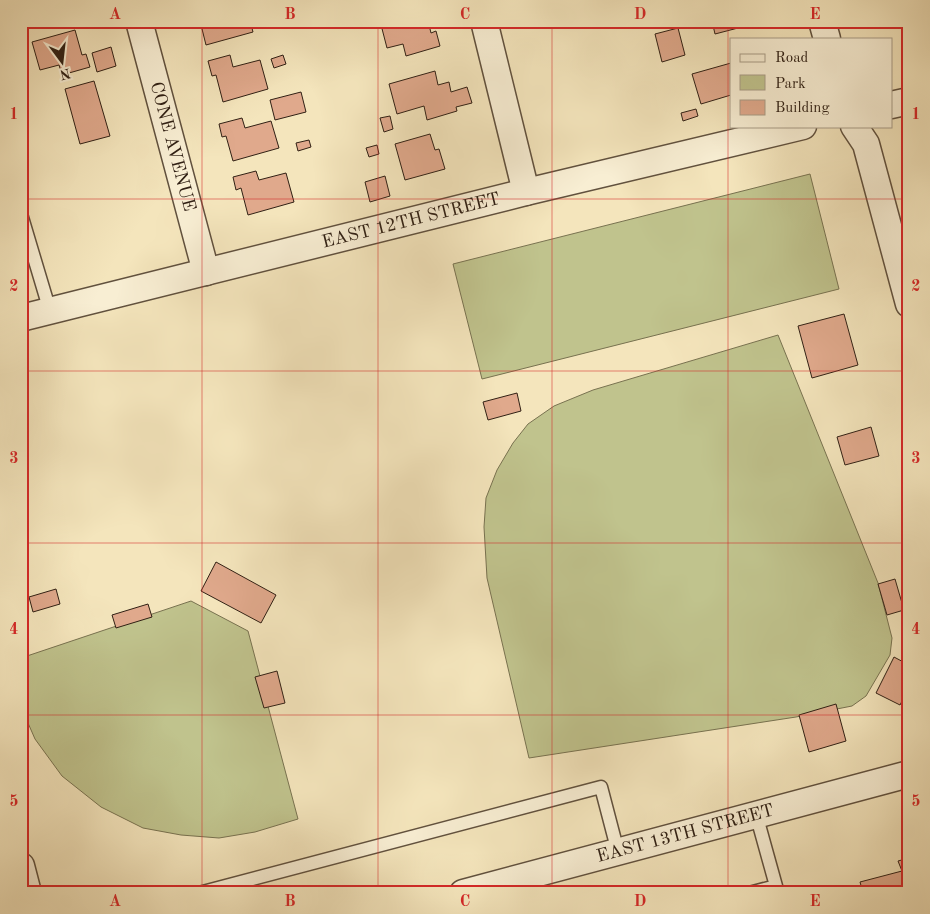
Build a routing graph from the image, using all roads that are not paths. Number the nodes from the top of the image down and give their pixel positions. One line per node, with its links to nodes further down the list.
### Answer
1 (139, 21): 11 (street, CONE AVENUE)
2 (484, 21): 9 (street)
3 (822, 21): 4 (street)
4 (827, 38)
5 (909, 101): 6 (street)
6 (892, 105)
7 (795, 128): 9 (street, EAST 12TH STREET)
8 (855, 128): 12 (street)
9 (526, 192): 11 (street, EAST 12TH STREET)
10 (21, 214): 13 (lane)
11 (206, 272): 13 (street, EAST 12TH STREET)
12 (909, 304)
13 (50, 311): 14 (street, EAST 12TH STREET)
14 (21, 318)
15 (909, 774): 16 (street, EAST 13TH STREET)
16 (756, 814): 17 (street, EAST 13TH STREET); 23 (lane)
17 (618, 852): 19 (lane); 22 (street, EAST 13TH STREET)
18 (21, 866): 20 (street)
19 (235, 888): 21 (lane)
20 (28, 893)
21 (199, 893)
22 (463, 893)
23 (749, 893)

